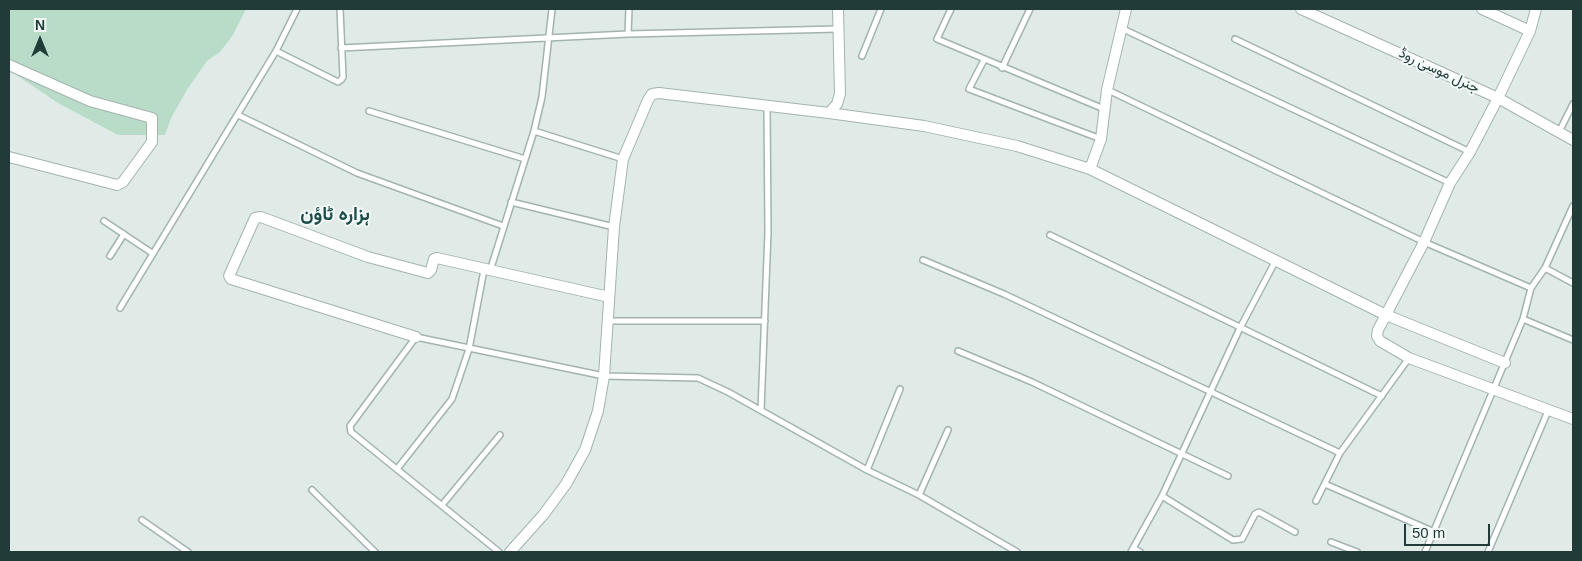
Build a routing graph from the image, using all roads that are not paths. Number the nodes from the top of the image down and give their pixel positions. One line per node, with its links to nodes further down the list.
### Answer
1 (297, 9): 20 (lane)
2 (340, 9): 19 (lane)
3 (552, 9): 17 (lane)
4 (629, 9): 16 (lane)
5 (838, 9): 14 (street)
6 (881, 9): 21 (lane)
7 (951, 9): 22 (lane)
8 (1030, 9): 24 (lane)
9 (1126, 9): 13 (street)
10 (1301, 9): 26 (street, جنرل موسیٰ روڈ)
11 (1482, 9): 15 (street)
12 (1536, 9): 15 (street)
13 (1121, 28): 25 (street); 42 (lane)
14 (839, 29): 16 (lane); 31 (street)
15 (1530, 30): 26 (street)
16 (628, 34): 17 (lane)
17 (550, 38): 19 (lane); 33 (lane)
18 (1235, 39): 37 (lane)
19 (341, 48): 20 (lane)
20 (276, 51): 32 (lane)
21 (862, 56)
22 (984, 60): 24 (lane); 35 (lane)
23 (9, 65): 38 (street)
24 (1002, 68): 29 (lane)
25 (1107, 90): 29 (street); 50 (lane)
26 (1498, 98): 34 (street, جنرل موسیٰ روڈ); 37 (street)
27 (1573, 104): 34 (lane)
28 (767, 106): 31 (street); 40 (street); 64 (lane)
29 (1104, 109): 35 (street)
30 (369, 111): 39 (lane)
31 (829, 113): 41 (street)
32 (238, 115): 46 (lane); 51 (lane)
33 (534, 132): 39 (lane); 40 (lane)
34 (1559, 133): 36 (street, جنرل موسیٰ روڈ)
35 (1101, 139): 41 (street)
36 (1573, 140)
37 (1470, 152): 42 (street)
38 (9, 157)
39 (525, 159): 43 (lane)
40 (624, 159): 47 (street)
41 (1090, 168): 54 (street)
42 (1450, 184): 50 (street)
43 (511, 202): 46 (lane); 47 (lane)
44 (1573, 206): 55 (lane)
45 (104, 221): 48 (lane)
46 (503, 226): 56 (lane)
47 (614, 227): 59 (street)
48 (124, 234): 51 (lane); 52 (lane)
49 (1050, 236): 65 (lane)
50 (1424, 242): 58 (lane); 61 (street)
51 (152, 253): 60 (lane)
52 (110, 256)
53 (923, 260): 75 (lane)
54 (1276, 260): 61 (street); 65 (lane)
55 (1545, 268): 57 (lane); 58 (lane)
56 (487, 271): 59 (street); 66 (street); 68 (lane)
57 (1573, 283)
58 (1531, 288): 62 (lane)
59 (608, 297): 63 (street)
60 (120, 308)
61 (1386, 315): 70 (street); 71 (street)
62 (1524, 319): 67 (lane); 71 (lane)
63 (608, 321): 64 (lane); 72 (street)
64 (765, 321): 77 (lane)
65 (1240, 328): 75 (lane); 76 (lane)
66 (416, 337): 68 (lane); 84 (lane)
67 (1573, 340)
68 (470, 349): 72 (lane); 84 (lane)
69 (958, 351): 83 (lane)
70 (1409, 358): 74 (street); 76 (lane)
71 (1505, 363): 74 (lane)
72 (604, 376): 77 (lane); 101 (street)
73 (900, 389): 85 (lane)
74 (1494, 389): 78 (street); 95 (lane)
75 (1210, 393): 82 (lane); 83 (lane)
76 (1382, 396): 82 (lane)
77 (761, 410): 85 (lane)
78 (1548, 411): 79 (street); 106 (lane)
79 (1573, 419)
80 (948, 430): 89 (lane)
81 (500, 436): 92 (lane)
82 (1340, 454): 87 (lane)
83 (1182, 455): 86 (lane); 90 (lane)
84 (397, 469): 92 (lane)
85 (867, 470): 89 (lane)
86 (1228, 476)
87 (1325, 484): 91 (lane); 95 (lane)
88 (312, 490): 99 (lane)
89 (919, 495): 102 (lane)
90 (1162, 496): 94 (lane); 97 (lane)
91 (1316, 501)
92 (442, 506): 100 (lane)
93 (142, 520): 98 (lane)
94 (1295, 532)
95 (1432, 532): 105 (lane)
96 (1331, 542): 104 (lane)
97 (1132, 550): 103 (lane)
98 (188, 552)
99 (375, 552)
100 (500, 552)
101 (510, 552)
102 (1017, 552)
103 (1140, 552)
104 (1357, 552)
105 (1425, 552)
106 (1488, 552)

